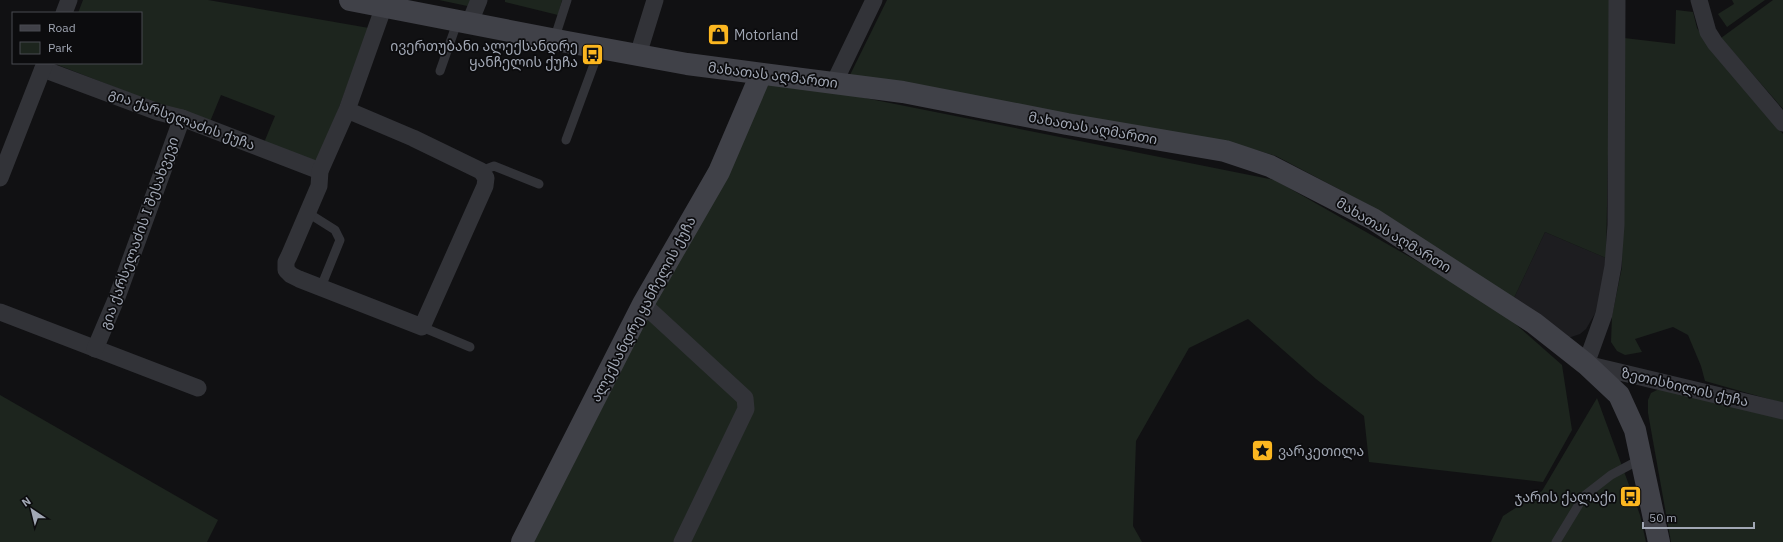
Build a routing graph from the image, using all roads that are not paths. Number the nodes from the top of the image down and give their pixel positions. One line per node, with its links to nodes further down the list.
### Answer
1 (69, 0): 10 (street)
2 (350, 0): 9 (main road, მახათას აღმართი)
3 (479, 0): 11 (street)
4 (567, 0): 12 (lane)
5 (655, 0): 14 (street)
6 (874, 0): 18 (street)
7 (1617, 0): 34 (street)
8 (1699, 0): 21 (street)
9 (384, 6): 11 (main road, მახათას აღმართი); 19 (street)
10 (64, 12)
11 (464, 21): 12 (main road, მახათას აღმართი); 16 (lane)
12 (554, 40): 13 (main road, მახათას აღმართი)
13 (600, 48): 14 (main road, მახათას აღმართი); 22 (lane)
14 (638, 55): 17 (main road, მახათას აღმართი)
15 (44, 66): 20 (street, გია ქარსელაძის ქუჩა); 25 (street)
16 (440, 71)
17 (761, 74): 18 (main road, მახათას აღმართი); 29 (main road, ალექსანდრე ყანჩელის ქუჩა)
18 (834, 83): 34 (main road, მახათას აღმართი)
19 (346, 110): 23 (street); 24 (street)
20 (182, 118): 23 (street, გია ქარსელაძის ქუჩა); 33 (street, გია ქარსელაძის I შესახვევი)
21 (1783, 123)
22 (566, 140)
23 (320, 171): 27 (street)
24 (481, 171): 26 (lane); 31 (street)
25 (0, 176)
26 (539, 184)
27 (308, 213): 28 (lane); 28 (street)
28 (320, 287): 31 (street)
29 (643, 304): 38 (main road, ალექსანდრე ყანჩელის ქუჩა); 39 (street)
30 (0, 312): 33 (street)
31 (422, 327): 32 (lane)
32 (470, 347)
33 (95, 349): 35 (street)
34 (1586, 364): 36 (street, ზეთისხილის ქუჩა); 37 (main road, მახათას აღმართი)
35 (198, 388)
36 (1783, 411)
37 (1642, 459): 40 (lane); 41 (main road, მახათას აღმართი)
38 (522, 542)
39 (682, 542)
40 (1556, 542)
41 (1659, 542)

